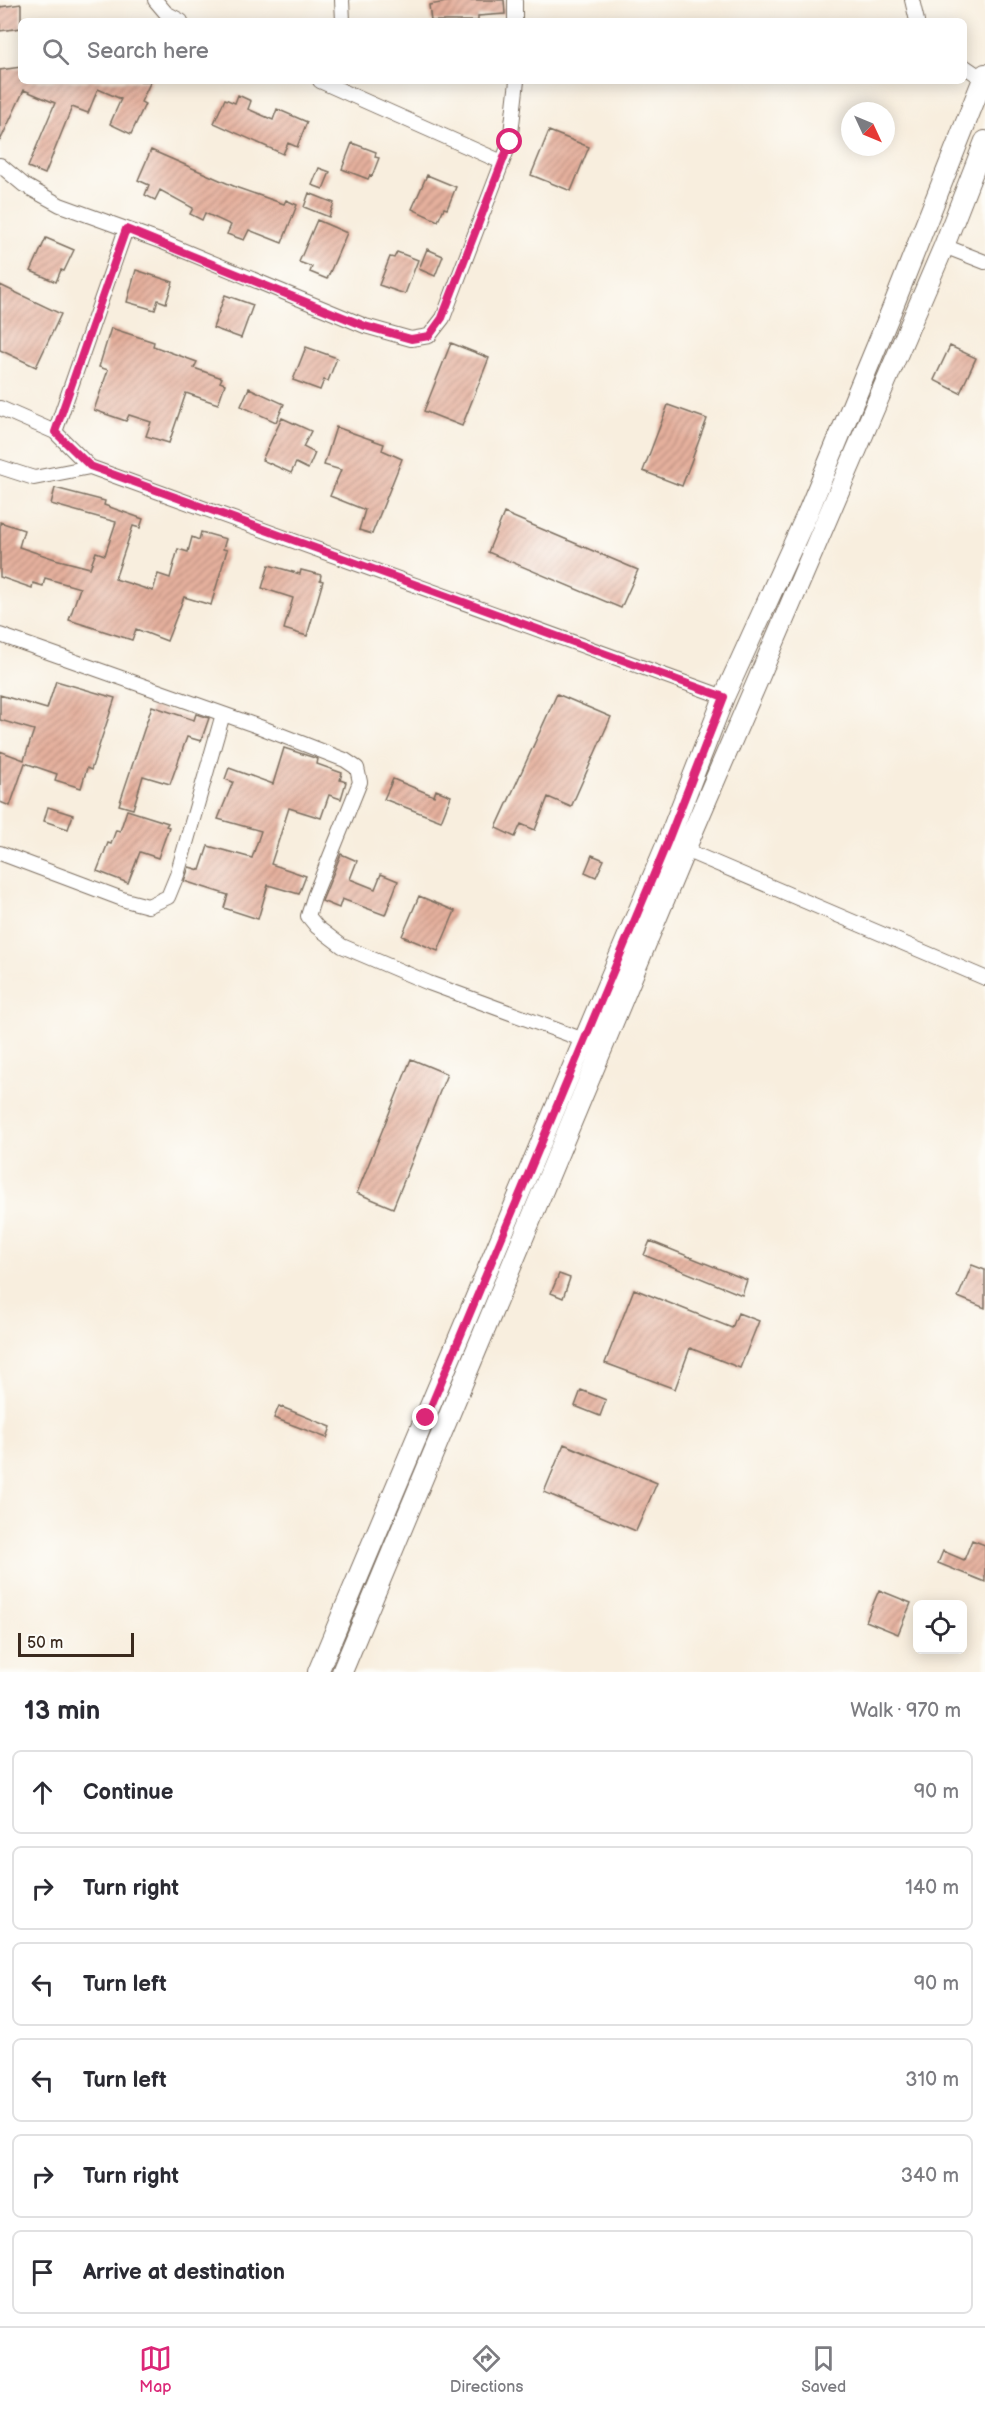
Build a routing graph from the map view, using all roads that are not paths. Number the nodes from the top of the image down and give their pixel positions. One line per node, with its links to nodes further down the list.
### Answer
1 (155, 0): 5 (street)
2 (342, 0): 6 (street)
3 (514, 0): 7 (street)
4 (912, 0): 8 (street)
5 (175, 18)
6 (343, 18)
7 (516, 18)
8 (916, 18)
9 (967, 68): 10 (street)
10 (984, 76): 24 (street)
11 (516, 84): 14 (street)
12 (346, 87): 14 (street)
13 (985, 141): 17 (street)
14 (502, 162): 16 (street)
15 (0, 165): 16 (street)
16 (126, 229): 20 (street)
17 (944, 246): 18 (street); 26 (street)
18 (985, 262)
19 (0, 408): 20 (street)
20 (55, 432): 21 (street)
21 (90, 466): 22 (street); 24 (street)
22 (0, 467)
23 (0, 635): 25 (street)
24 (724, 697): 29 (street)
25 (223, 714): 27 (street); 29 (street)
26 (685, 850): 28 (street); 31 (street)
27 (0, 853)
28 (985, 978)
29 (584, 1040): 30 (street)
30 (318, 1672)
31 (342, 1672)

